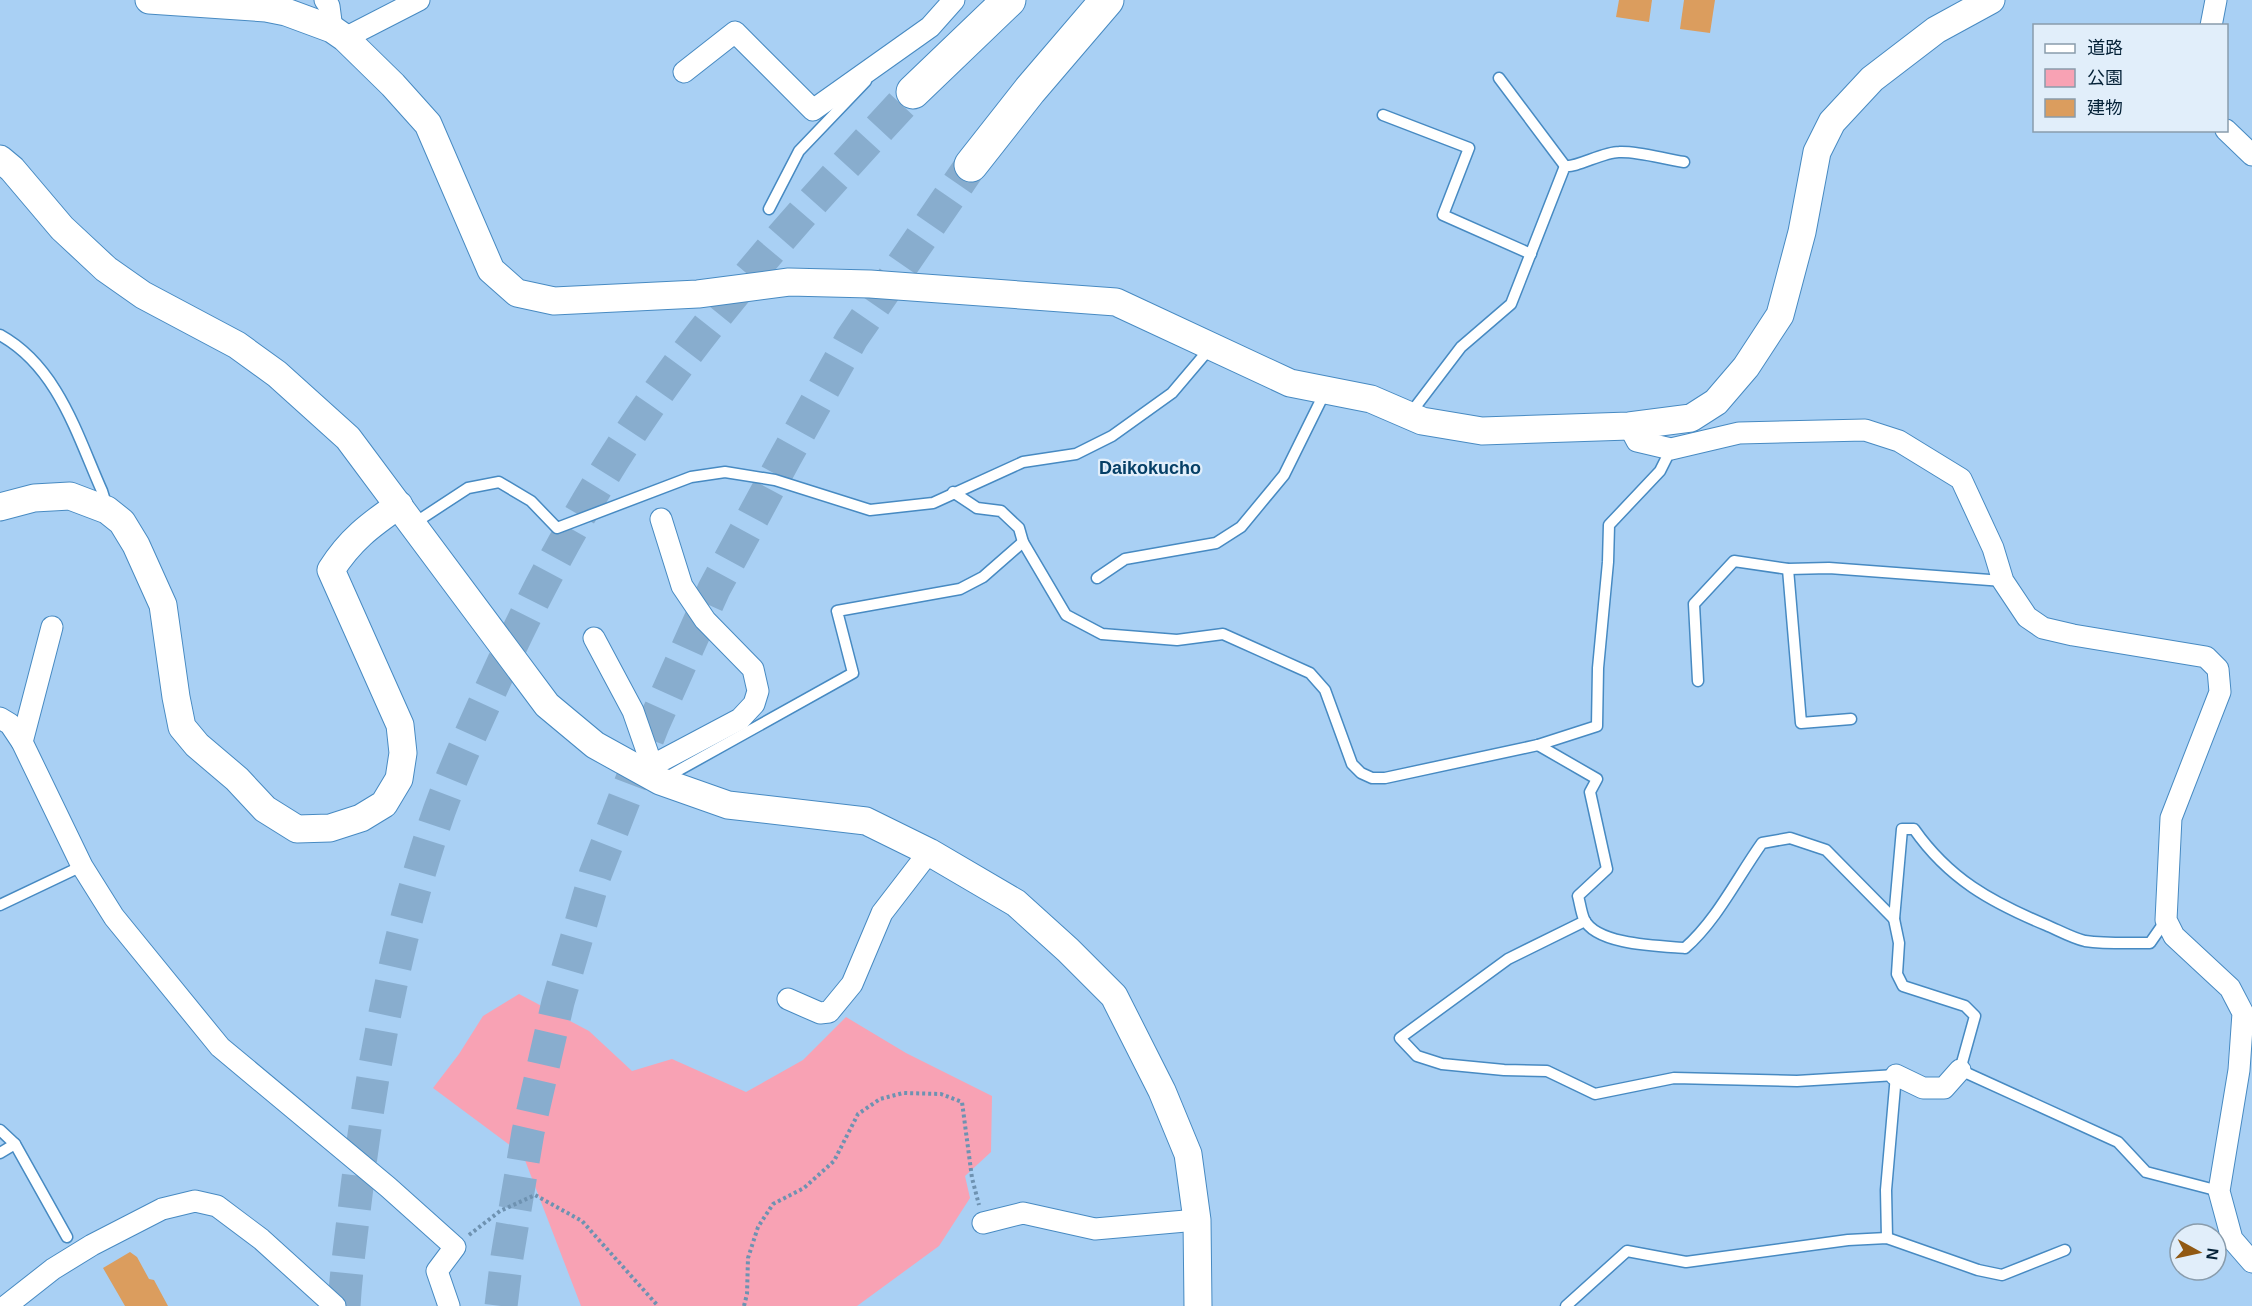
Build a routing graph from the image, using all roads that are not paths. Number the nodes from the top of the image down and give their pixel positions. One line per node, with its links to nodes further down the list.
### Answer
1 (149, 0): 10 (street)
2 (325, 0): 10 (street)
3 (419, 0): 10 (street)
4 (954, 0): 11 (street)
5 (1009, 0): 14 (highway)
6 (1107, 0): 20 (highway)
7 (1990, 0): 28 (street)
8 (2216, 0): 9 (street)
9 (2211, 24)
10 (338, 34): 25 (street)
11 (881, 62): 12 (street); 22 (lane)
12 (684, 72)
13 (1499, 78): 21 (lane)
14 (913, 92)
15 (1383, 115): 23 (lane)
16 (2228, 132): 17 (street)
17 (2252, 156)
18 (0, 159): 33 (street)
19 (1684, 162): 21 (lane)
20 (971, 165)
21 (1565, 166): 23 (lane)
22 (770, 209)
23 (1531, 254): 27 (lane)
24 (0, 335): 32 (lane)
25 (1211, 347): 26 (street); 30 (lane)
26 (1326, 390): 27 (street); 37 (lane)
27 (1409, 415): 28 (street)
28 (1629, 426): 29 (street)
29 (1671, 449): 38 (street); 45 (lane)
30 (953, 492): 33 (lane); 35 (lane)
31 (0, 507): 32 (street)
32 (108, 510): 33 (street)
33 (406, 514): 46 (street)
34 (661, 519): 46 (street)
35 (1023, 542): 45 (lane); 46 (lane)
36 (1788, 569): 38 (lane); 41 (lane); 43 (lane)
37 (1097, 578)
38 (2003, 581): 51 (street)
39 (52, 627): 44 (street)
40 (594, 638): 46 (street)
41 (1698, 681)
42 (0, 718): 44 (street)
43 (1851, 719)
44 (22, 742): 48 (street)
45 (1538, 745): 52 (lane)
46 (651, 776): 47 (street)
47 (929, 852): 53 (street); 60 (street)
48 (82, 866): 49 (lane); 68 (street)
49 (0, 904)
50 (1894, 919): 51 (lane); 52 (lane); 54 (lane)
51 (2166, 920): 59 (street)
52 (1585, 921): 55 (lane)
53 (788, 999)
54 (1960, 1070): 55 (street); 59 (lane)
55 (1896, 1075): 63 (lane)
56 (0, 1130): 57 (lane)
57 (15, 1144): 58 (lane); 62 (lane)
58 (0, 1153)
59 (2219, 1191): 65 (street)
60 (1197, 1220): 61 (street); 69 (street)
61 (983, 1222)
62 (67, 1237)
63 (1887, 1238): 64 (lane); 70 (lane)
64 (2065, 1250)
65 (2252, 1262)
66 (6, 1306): 67 (street)
67 (335, 1306)
68 (448, 1306)
69 (1198, 1306)
70 (1566, 1306)

